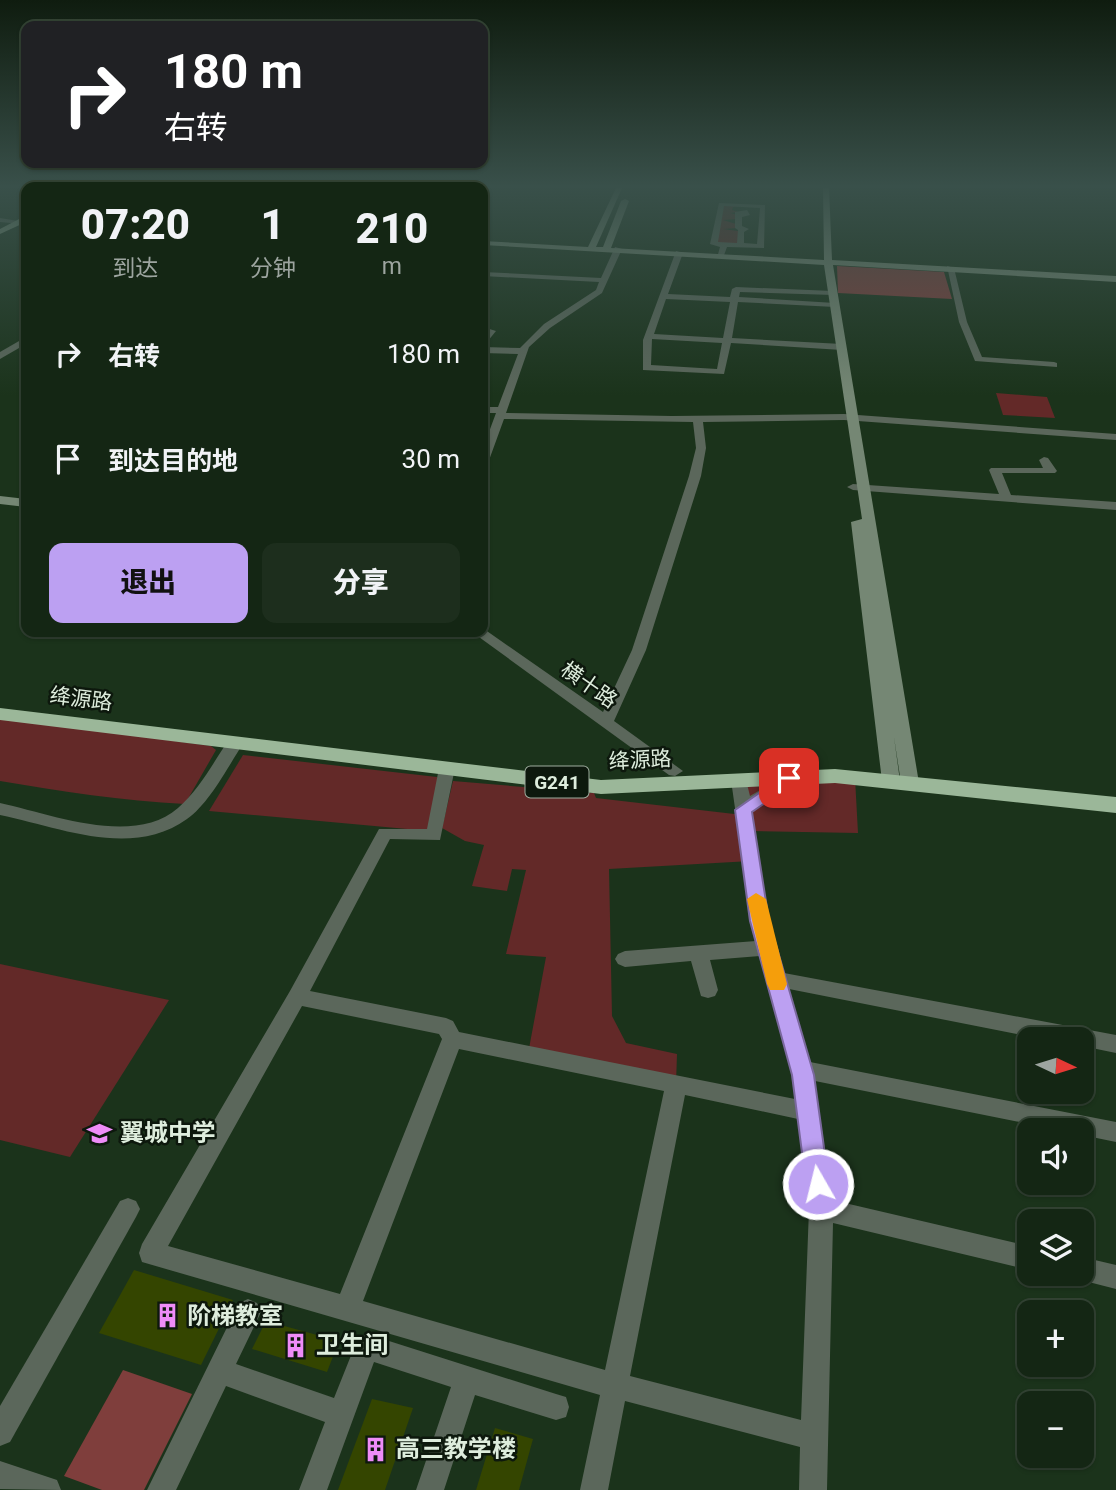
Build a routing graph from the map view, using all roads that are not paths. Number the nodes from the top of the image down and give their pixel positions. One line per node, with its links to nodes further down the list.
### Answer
1 (614, 258): 9 (street)
2 (678, 258): 10 (street)
3 (747, 258): 5 (main road)
4 (826, 258): 5 (main road)
5 (826, 262): 6 (main road); 11 (main road)
6 (950, 269): 8 (main road); 20 (street)
7 (488, 274): 9 (street)
8 (1116, 278)
9 (604, 280): 18 (street)
10 (665, 296): 12 (street); 13 (street)
11 (832, 299): 12 (street); 16 (main road)
12 (734, 300): 14 (street)
13 (649, 336): 14 (street); 14 (street)
14 (727, 341): 16 (street)
15 (21, 343): 19 (street)
16 (838, 347): 23 (main road)
17 (488, 350): 18 (street)
18 (524, 351): 22 (street)
19 (0, 356)
20 (1054, 365)
21 (488, 411): 22 (street)
22 (502, 413): 24 (street); 26 (street)
23 (848, 418): 24 (street); 25 (street); 28 (main road)
24 (698, 419): 36 (street)
25 (1116, 438)
26 (488, 450)
27 (1044, 460): 30 (street)
28 (859, 488): 30 (street); 40 (main road)
29 (0, 500): 31 (main road)
30 (1006, 500): 32 (street)
31 (21, 502)
32 (1116, 506)
33 (486, 637): 36 (street, 横十路)
34 (0, 702): 39 (highway, 绛源路 / G241)
35 (0, 714): 37 (highway, 绛源路 / G241)
36 (606, 722): 39 (street, 横十路)
37 (236, 743): 38 (highway, 绛源路 / G241); 45 (street)
38 (447, 768): 42 (highway, 绛源路 / G241); 52 (street)
39 (675, 771): 40 (highway, 绛源路 / G241)
40 (900, 776): 41 (highway, 绛源路 / G241); 43 (highway, 绛源路 / G241); 44 (highway, 绛源路 / G241)
41 (789, 778): 42 (highway, 绛源路 / G241); 46 (street)
42 (739, 780): 46 (street)
43 (1116, 792)
44 (1116, 805)
45 (0, 809)
46 (743, 810): 47 (street)
47 (767, 948): 48 (street); 50 (street)
48 (699, 954): 49 (street); 51 (street)
49 (625, 959)
50 (776, 979): 54 (street); 55 (street)
51 (708, 990)
52 (297, 997): 53 (street); 64 (street)
53 (452, 1039): 56 (street); 64 (street)
54 (1116, 1045)
55 (801, 1069): 57 (street); 58 (street)
56 (676, 1084): 57 (street); 68 (street)
57 (808, 1111): 60 (street)
58 (1116, 1132)
59 (128, 1209): 71 (street)
60 (821, 1209): 61 (street); 72 (street)
61 (1017, 1255)
62 (1094, 1272): 63 (street)
63 (1116, 1277)
64 (347, 1309): 68 (street)
65 (248, 1312): 66 (street)
66 (219, 1371): 70 (street); 75 (street)
67 (467, 1378): 69 (street); 70 (street); 77 (street)
68 (615, 1386): 72 (street); 78 (street)
69 (556, 1407)
70 (342, 1414): 76 (street)
71 (0, 1432)
72 (814, 1437): 79 (street)
73 (0, 1475): 74 (street)
74 (47, 1490)
75 (160, 1490)
76 (313, 1490)
77 (430, 1490)
78 (594, 1490)
79 (813, 1490)

